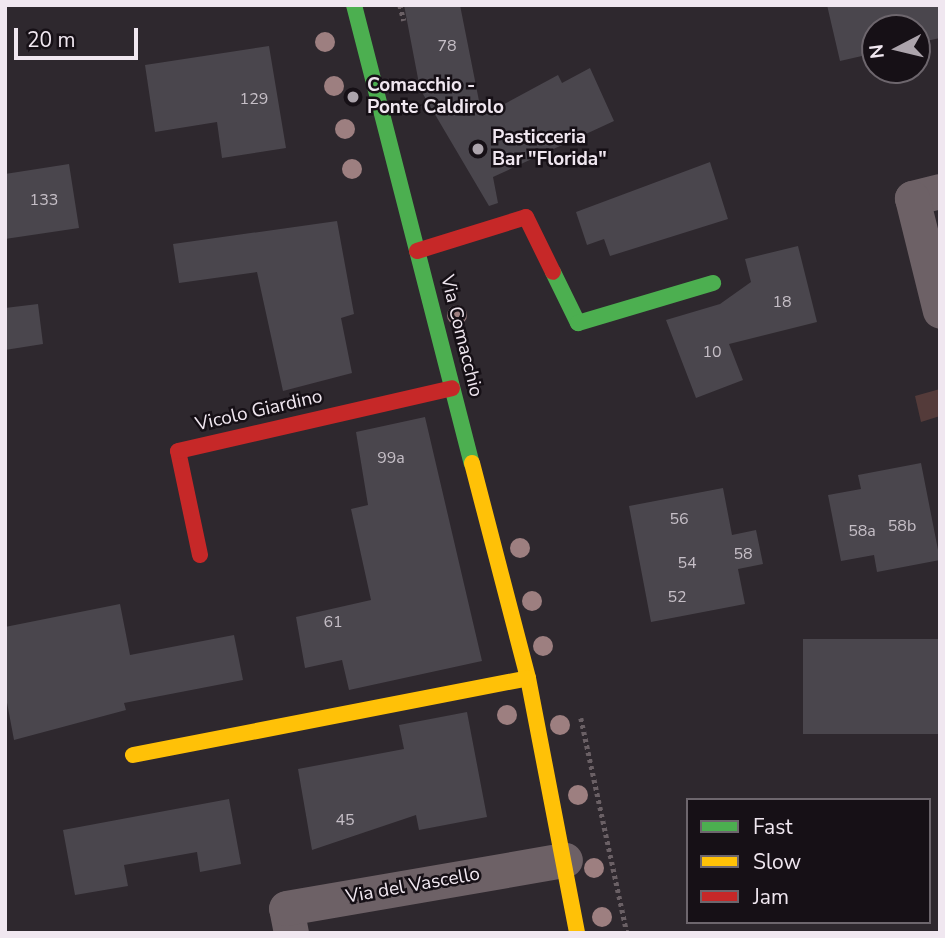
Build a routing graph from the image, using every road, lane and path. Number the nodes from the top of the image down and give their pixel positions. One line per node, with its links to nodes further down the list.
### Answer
1 (354, 5): 3 (street, Via Comacchio)
2 (940, 191): 5 (street)
3 (417, 251): 4 (street); 6 (street, Via Comacchio)
4 (713, 283)
5 (940, 311)
6 (452, 388): 7 (street, Vicolo Giardino); 8 (street, Via Comacchio)
7 (200, 555)
8 (528, 678): 9 (street); 10 (street, Via Comacchio)
9 (133, 755)
10 (565, 860): 11 (street, Via del Vascello); 12 (street, Via Comacchio)
11 (291, 933)
12 (576, 933)

